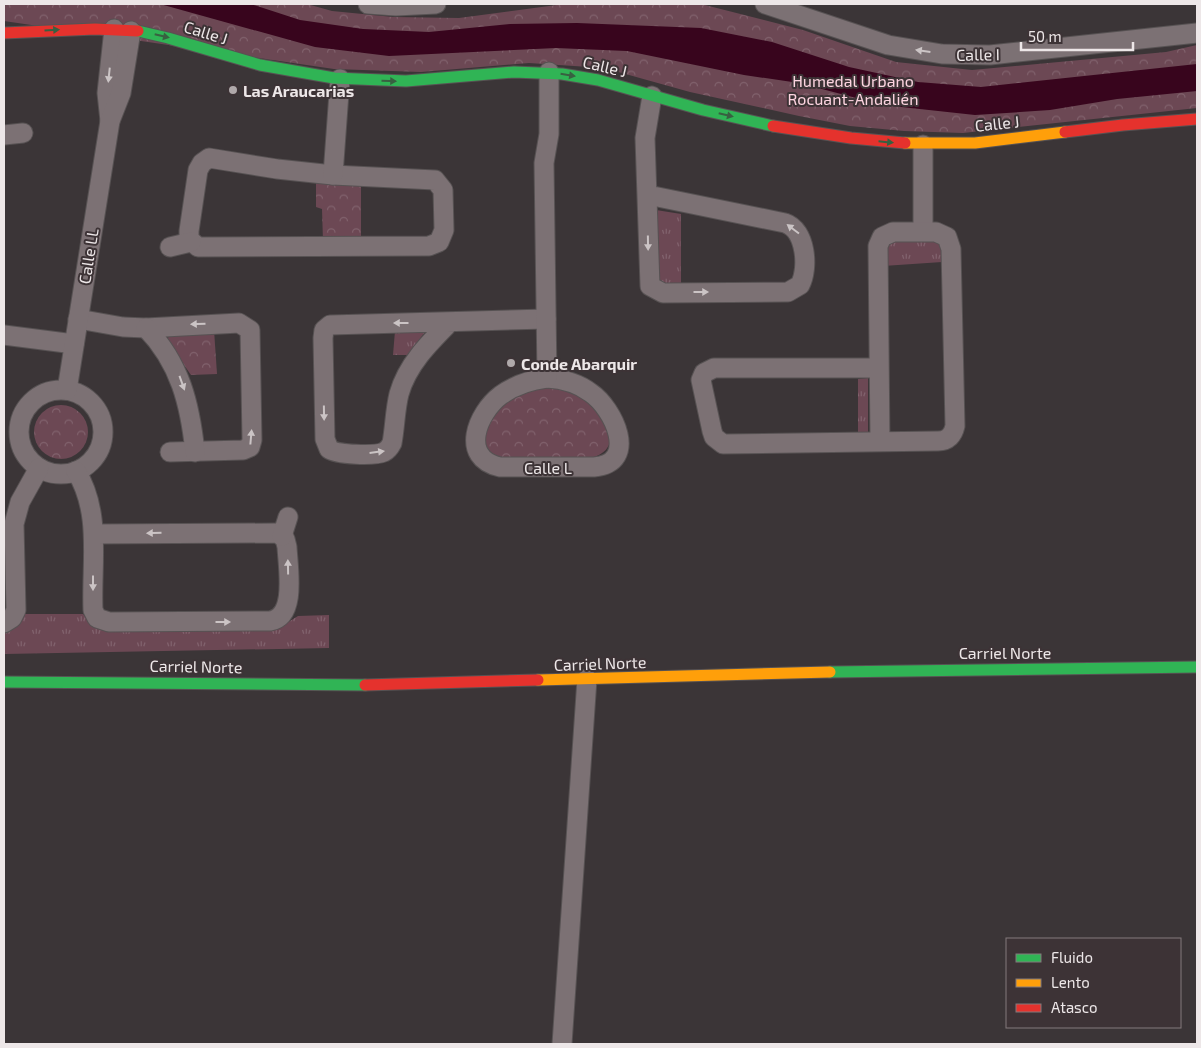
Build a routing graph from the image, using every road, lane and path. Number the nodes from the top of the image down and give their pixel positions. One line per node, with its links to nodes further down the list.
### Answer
1 (368, 4): 2 (street)
2 (436, 4)
3 (764, 4): 6 (street, Calle I, one-way to 3)
4 (122, 30): 5 (street, Calle J, one-way to 4); 8 (street, Calle J, one-way to 8); 19 (street, Calle LL)
5 (4, 33)
6 (1197, 33)
7 (542, 72): 8 (street, Calle J, one-way to 7); 9 (street, Calle J, one-way to 9); 20 (street)
8 (340, 79): 14 (street)
9 (652, 96): 13 (street, Calle J, one-way to 13); 15 (street)
10 (1197, 119): 13 (street, Calle J)
11 (23, 133): 12 (street)
12 (4, 135)
13 (923, 145): 16 (street)
14 (333, 175): 17 (street); 17 (street)
15 (648, 195): 15 (street, one-way to 15)
16 (923, 231): 25 (street); 28 (street)
17 (191, 242): 18 (street)
18 (170, 247)
19 (78, 319): 22 (street); 24 (street, Calle LL)
20 (546, 320): 21 (street); 26 (street)
21 (450, 322): 21 (street, one-way to 21)
22 (146, 328): 30 (street, one-way to 30); 30 (street, one-way to 22)
23 (4, 335): 24 (street)
24 (74, 344): 27 (street, Calle LL)
25 (878, 368): 28 (street); 28 (street)
26 (547, 378): 26 (street, Calle L)
27 (67, 390): 31 (street); 32 (street)
28 (880, 442)
29 (170, 452): 30 (street)
30 (195, 452)
31 (39, 468): 32 (street); 35 (street)
32 (76, 471): 34 (street)
33 (288, 517): 36 (street)
34 (94, 534): 36 (street, one-way to 34); 36 (street, one-way to 36)
35 (9, 535): 37 (street)
36 (282, 536)
37 (4, 623)
38 (1197, 667): 39 (street, Carriel Norte)
39 (587, 679): 40 (street, Carriel Norte); 41 (street)
40 (4, 682)
41 (562, 1044)

